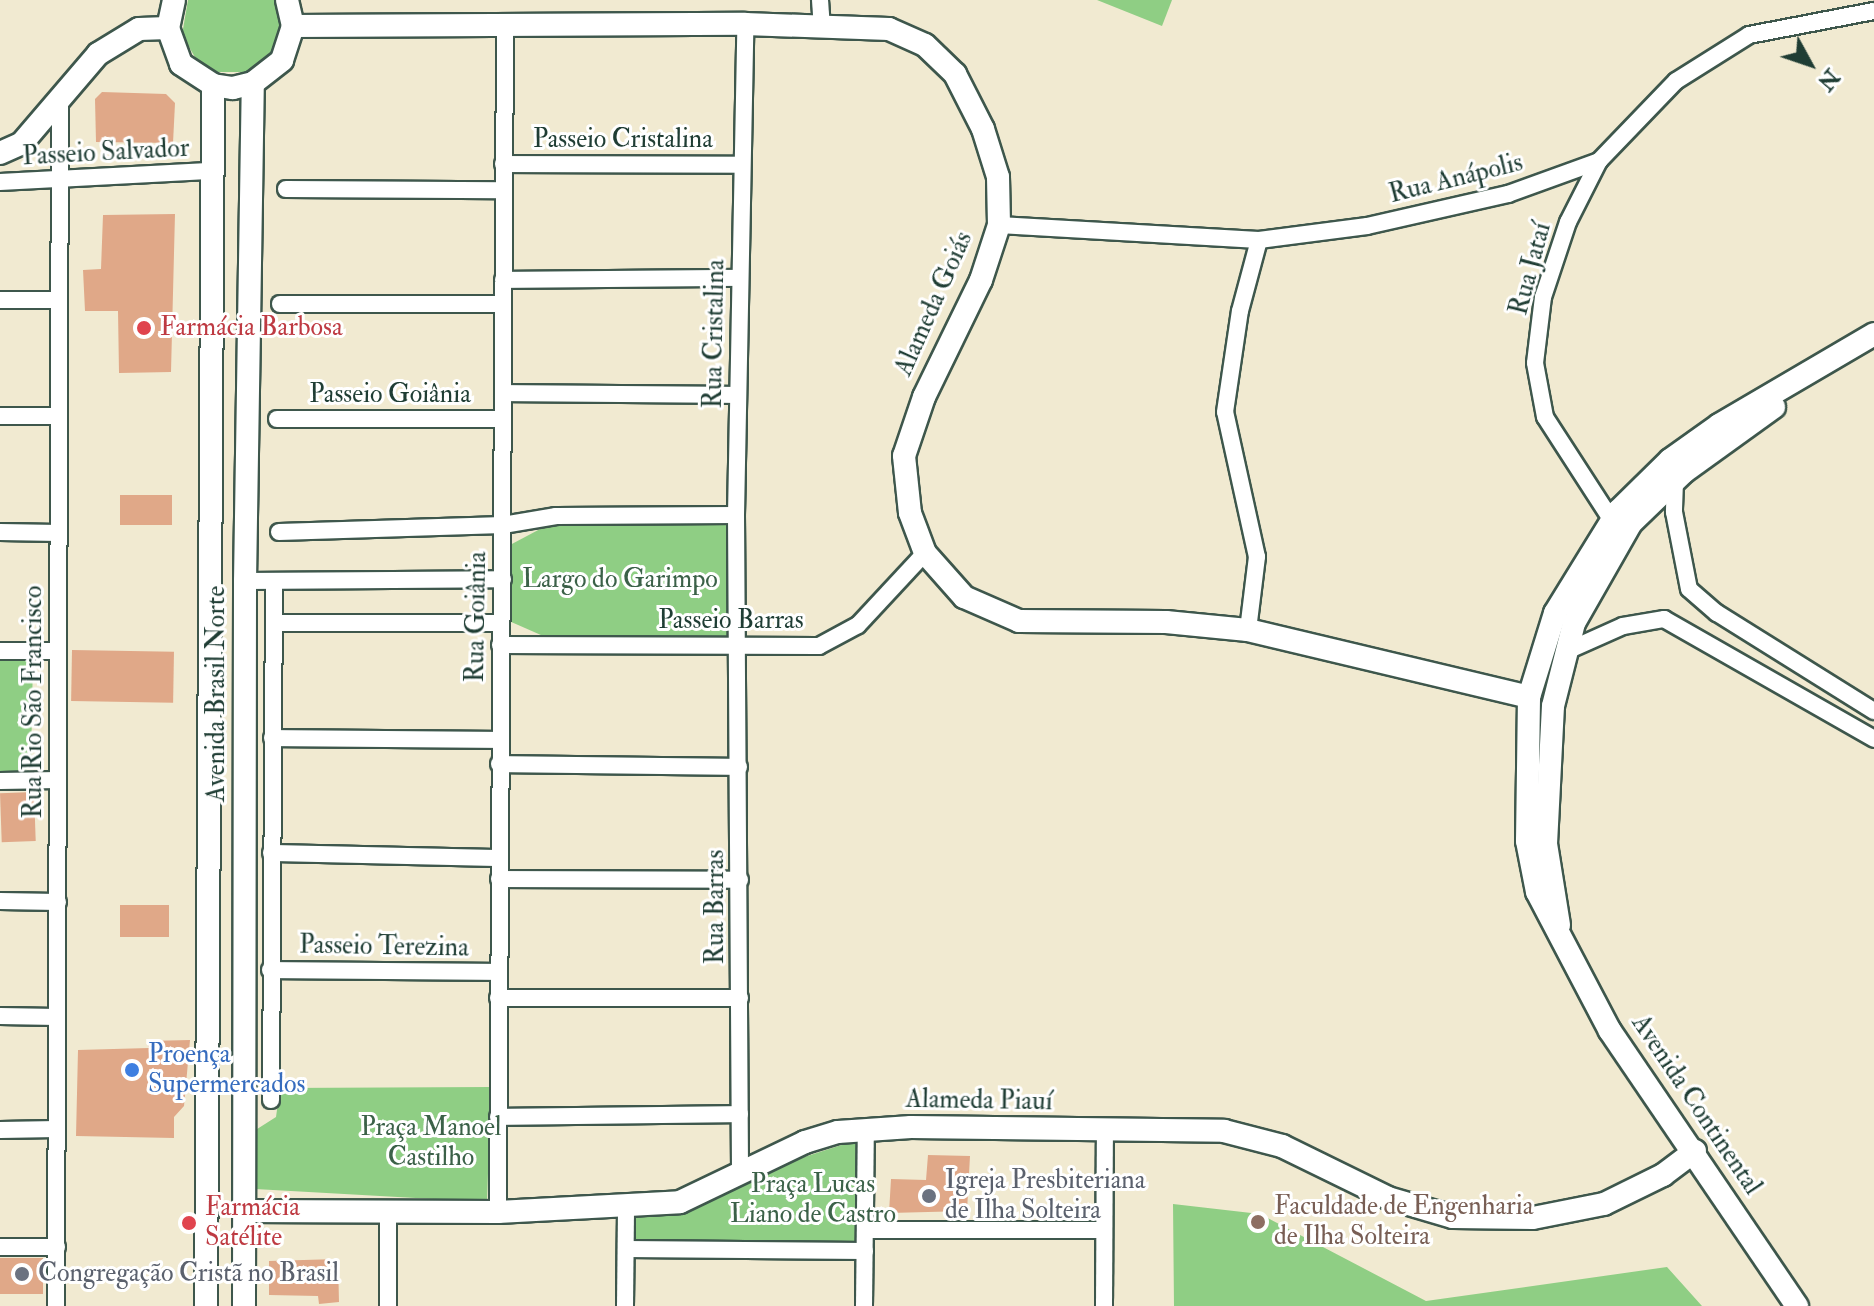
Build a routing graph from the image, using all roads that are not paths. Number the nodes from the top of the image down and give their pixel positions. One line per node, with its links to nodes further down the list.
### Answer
1 (174, 0): 9 (street)
2 (287, 0): 7 (street)
3 (820, 0): 8 (street)
4 (1874, 11): 14 (street, Rua Anápolis)
5 (505, 23): 6 (street, Alameda Goiás); 7 (street, Alameda Goiás); 15 (street, Rua Goiânia)
6 (745, 24): 8 (street, Alameda Goiás); 16 (street, Rua Cristalina)
7 (293, 26): 10 (street)
8 (822, 27): 22 (street, Alameda Goiás)
9 (168, 28): 11 (street); 12 (street)
10 (253, 83): 11 (street); 47 (street, Avenida Brasil Norte)
11 (213, 85): 17 (street, Avenida Brasil Norte)
12 (60, 99): 13 (street); 18 (street, Rua Rio São Francisco)
13 (0, 153)
14 (1599, 161): 23 (street, Rua Anápolis); 40 (street, Rua Jataí)
15 (503, 164): 16 (street, Passeio Cristalina); 21 (street, Rua Goiânia)
16 (742, 165): 24 (street, Rua Cristalina)
17 (213, 171): 18 (street, Passeio Salvador); 101 (street, Avenida Brasil Norte)
18 (60, 181): 19 (street, Passeio Salvador); 27 (street, Rua Rio São Francisco)
19 (0, 182)
20 (286, 189): 21 (street)
21 (503, 190): 25 (street, Rua Goiânia)
22 (999, 225): 23 (street, Rua Anápolis); 45 (street, Alameda Goiás)
23 (1259, 240): 52 (street)
24 (740, 278): 25 (street); 33 (street, Rua Cristalina)
25 (503, 280): 29 (street, Rua Goiânia)
26 (0, 300): 27 (street)
27 (59, 300): 35 (street, Rua Rio São Francisco)
28 (280, 304): 29 (street)
29 (503, 304): 32 (street, Rua Goiânia)
30 (1874, 334): 40 (street, Avenida Continental)
31 (1874, 349): 38 (street, Avenida Continental)
32 (503, 393): 33 (street); 37 (street, Rua Goiânia)
33 (738, 395): 39 (street, Rua Cristalina)
34 (0, 416): 35 (street)
35 (59, 416): 44 (street, Rua Rio São Francisco)
36 (277, 419): 37 (street, Passeio Goiânia)
37 (503, 419): 41 (street, Rua Goiânia)
38 (1675, 481): 49 (street); 58 (street, Avenida Continental)
39 (736, 515): 41 (street); 55 (street, Rua Cristalina)
40 (1611, 519): 59 (street, Avenida Continental)
41 (503, 525): 43 (street); 46 (street, Rua Goiânia)
42 (0, 532): 44 (street)
43 (279, 532)
44 (59, 533): 57 (street, Rua Rio São Francisco)
45 (925, 553): 52 (street, Alameda Goiás); 55 (street, Passeio Barras)
46 (503, 579): 48 (street); 51 (street, Rua Goiânia)
47 (245, 581): 48 (street); 91 (street, Avenida Brasil Norte)
48 (274, 581): 50 (street)
49 (1710, 607): 53 (street); 60 (street)
50 (274, 623): 51 (street); 61 (street)
51 (501, 623): 54 (street, Rua Goiânia)
52 (1248, 630): 59 (street, Alameda Goiás)
53 (1693, 633): 58 (street); 62 (street)
54 (500, 645): 55 (street, Passeio Barras); 63 (street, Rua Goiânia)
55 (739, 646): 65 (street, Rua Barras)
56 (0, 651): 57 (street)
57 (58, 651): 66 (street, Rua Rio São Francisco)
58 (1567, 651): 74 (street, Avenida Continental)
59 (1529, 697): 74 (street, Avenida Continental)
60 (1874, 711)
61 (272, 738): 63 (street); 68 (street)
62 (1874, 739)
63 (499, 740): 64 (street, Rua Goiânia)
64 (499, 764): 65 (street); 69 (street, Rua Goiânia)
65 (739, 767): 71 (street, Rua Barras)
66 (58, 780): 67 (street); 73 (street, Rua Rio São Francisco)
67 (0, 781)
68 (271, 853): 69 (street); 75 (street)
69 (499, 858): 70 (street, Rua Goiânia)
70 (499, 879): 71 (street); 76 (street, Rua Goiânia)
71 (740, 880): 78 (street, Rua Barras)
72 (0, 901): 73 (street)
73 (58, 902): 80 (street, Rua Rio São Francisco)
74 (1559, 930): 88 (street, Avenida Continental)
75 (270, 970): 76 (street, Passeio Terezina); 81 (street)
76 (499, 972): 77 (street, Rua Goiânia)
77 (498, 998): 78 (street); 83 (street, Rua Goiânia)
78 (740, 998): 82 (street, Rua Barras)
79 (0, 1016): 80 (street)
80 (57, 1017): 85 (street, Rua Rio São Francisco)
81 (271, 1100)
82 (740, 1114): 83 (street); 89 (street, Rua Barras)
83 (498, 1117): 93 (street, Rua Goiânia)
84 (866, 1128): 87 (street, Alameda Piauí); 89 (street, Alameda Piauí); 94 (street)
85 (57, 1129): 86 (street); 97 (street, Rua Rio São Francisco)
86 (0, 1130)
87 (1105, 1133): 88 (street, Alameda Piauí); 95 (street)
88 (1695, 1151): 107 (street, Avenida Continental)
89 (740, 1169): 90 (street, Alameda Piauí)
90 (626, 1205): 93 (street, Alameda Piauí); 98 (street)
91 (244, 1211): 92 (street, Alameda Piauí); 102 (street, Avenida Brasil Norte)
92 (388, 1212): 93 (street, Alameda Piauí); 103 (street)
93 (498, 1212)
94 (865, 1230): 95 (street); 99 (street)
95 (1104, 1230): 106 (street)
96 (0, 1247): 97 (street)
97 (57, 1247): 100 (street, Rua Rio São Francisco)
98 (626, 1249): 99 (street); 104 (street)
99 (865, 1251): 105 (street)
100 (56, 1306)
101 (206, 1306)
102 (244, 1306)
103 (388, 1306)
104 (625, 1306)
105 (864, 1306)
106 (1104, 1306)
107 (1797, 1306)

